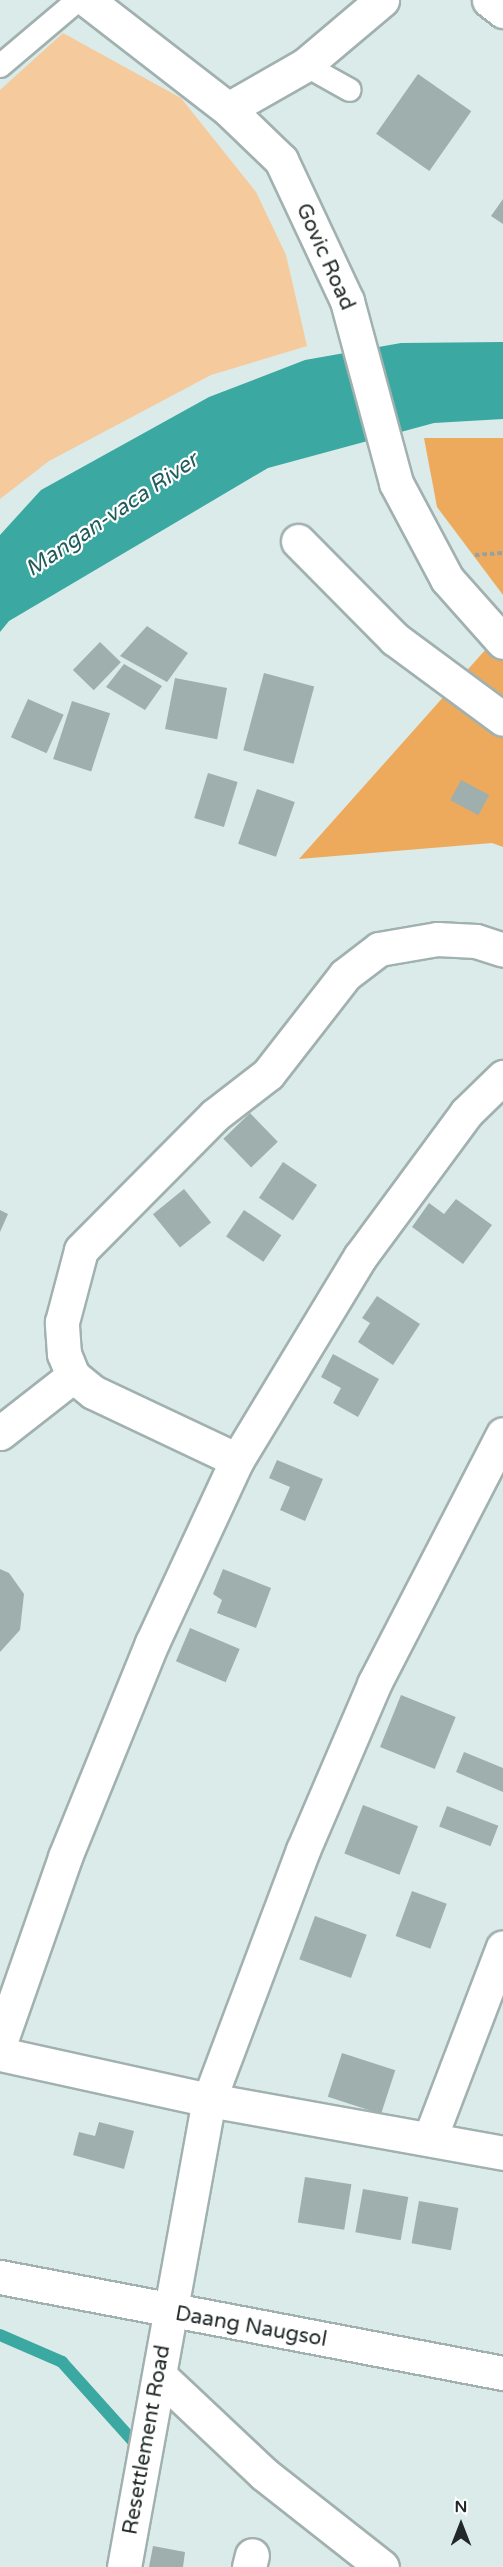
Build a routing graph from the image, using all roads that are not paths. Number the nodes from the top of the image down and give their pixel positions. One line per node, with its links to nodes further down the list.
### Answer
1 (78, 0): 7 (lane)
2 (87, 0): 9 (street, Govic Road)
3 (382, 0): 6 (street)
4 (489, 0): 5 (street)
5 (503, 11)
6 (305, 65): 8 (lane); 9 (street)
7 (0, 66)
8 (350, 90)
9 (228, 109): 11 (street, Govic Road)
10 (298, 541): 12 (street)
11 (503, 642)
12 (503, 718)
13 (503, 950): 15 (street)
14 (503, 1077): 18 (street)
15 (73, 1376): 16 (street); 18 (street)
16 (0, 1433)
17 (503, 1434): 22 (street, Resettlement Road)
18 (237, 1460): 20 (street)
19 (503, 1947): 23 (street)
20 (0, 2043)
21 (0, 2054): 22 (street)
22 (209, 2100): 23 (street); 26 (street, Resettlement Road)
23 (430, 2138): 24 (street)
24 (503, 2153)
25 (0, 2277): 26 (street, Daang Naugsol)
26 (170, 2313): 27 (street, Daang Naugsol); 28 (street, Resettlement Road)
27 (503, 2373)
28 (160, 2376): 29 (street, Resettlement Road); 30 (street)
29 (124, 2567)
30 (382, 2567)

